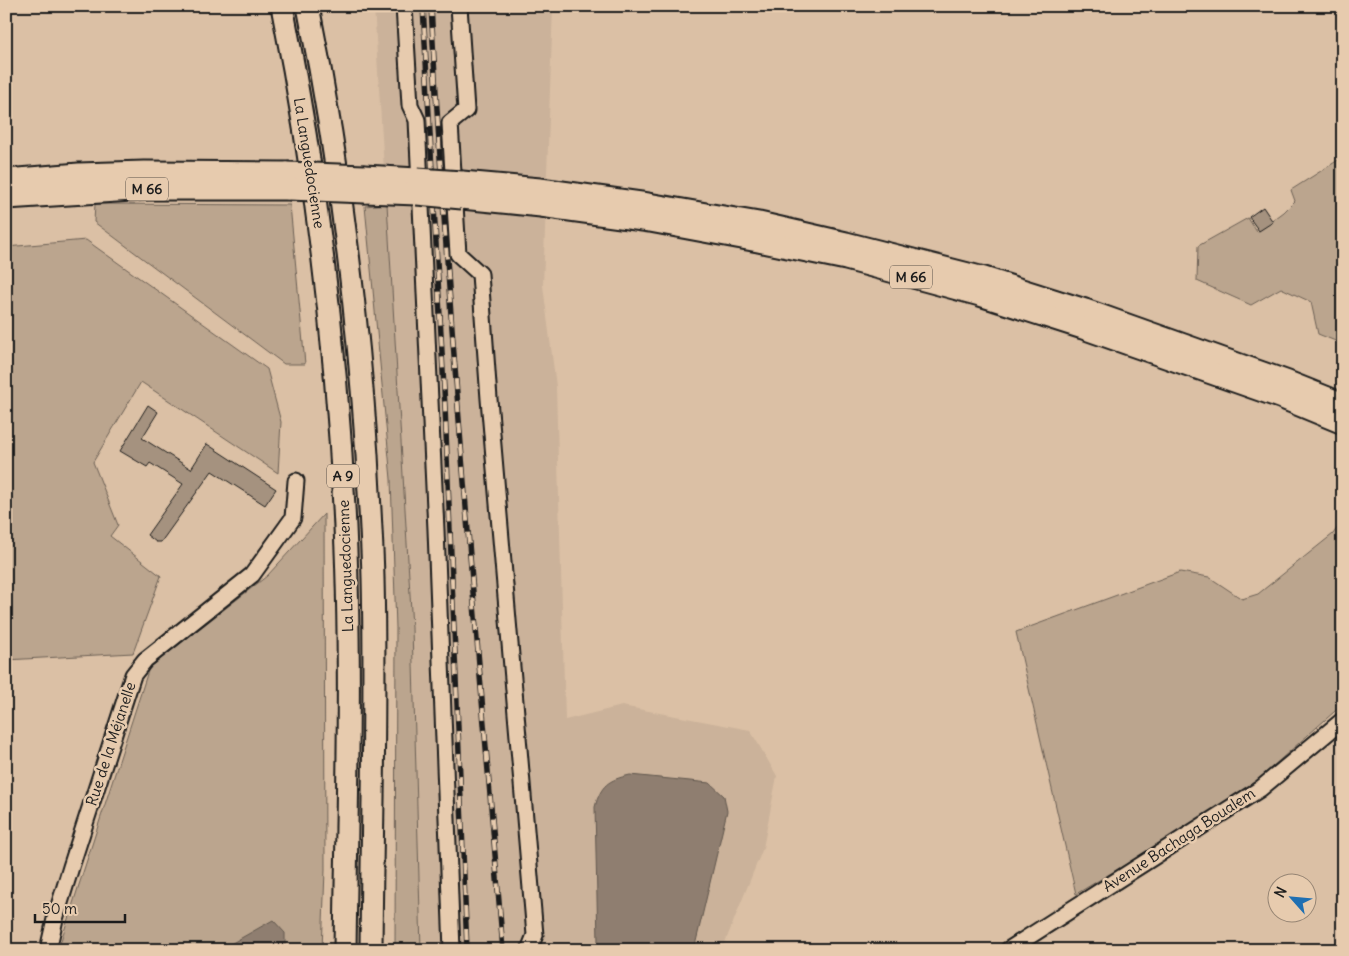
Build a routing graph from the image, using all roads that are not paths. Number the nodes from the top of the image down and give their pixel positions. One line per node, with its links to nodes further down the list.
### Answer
1 (282, 6): 14 (highway, La Languedocienne / A 9)
2 (308, 6): 15 (highway, La Languedocienne / A 9)
3 (404, 6): 16 (street)
4 (459, 6): 17 (street)
5 (6, 180): 6 (highway, M 66)
6 (288, 181): 7 (highway, M 66, bridge); 8 (highway, M 66)
7 (462, 190): 9 (highway, M 66); 10 (highway, M 66)
8 (6, 198)
9 (1343, 404)
10 (1343, 423)
11 (296, 481): 13 (street, Rue de la Méjanelle)
12 (1343, 720): 18 (street, Avenue Bachaga Boualem)
13 (48, 950)
14 (345, 950)
15 (370, 950)
16 (452, 950)
17 (528, 950)
18 (1008, 950)

